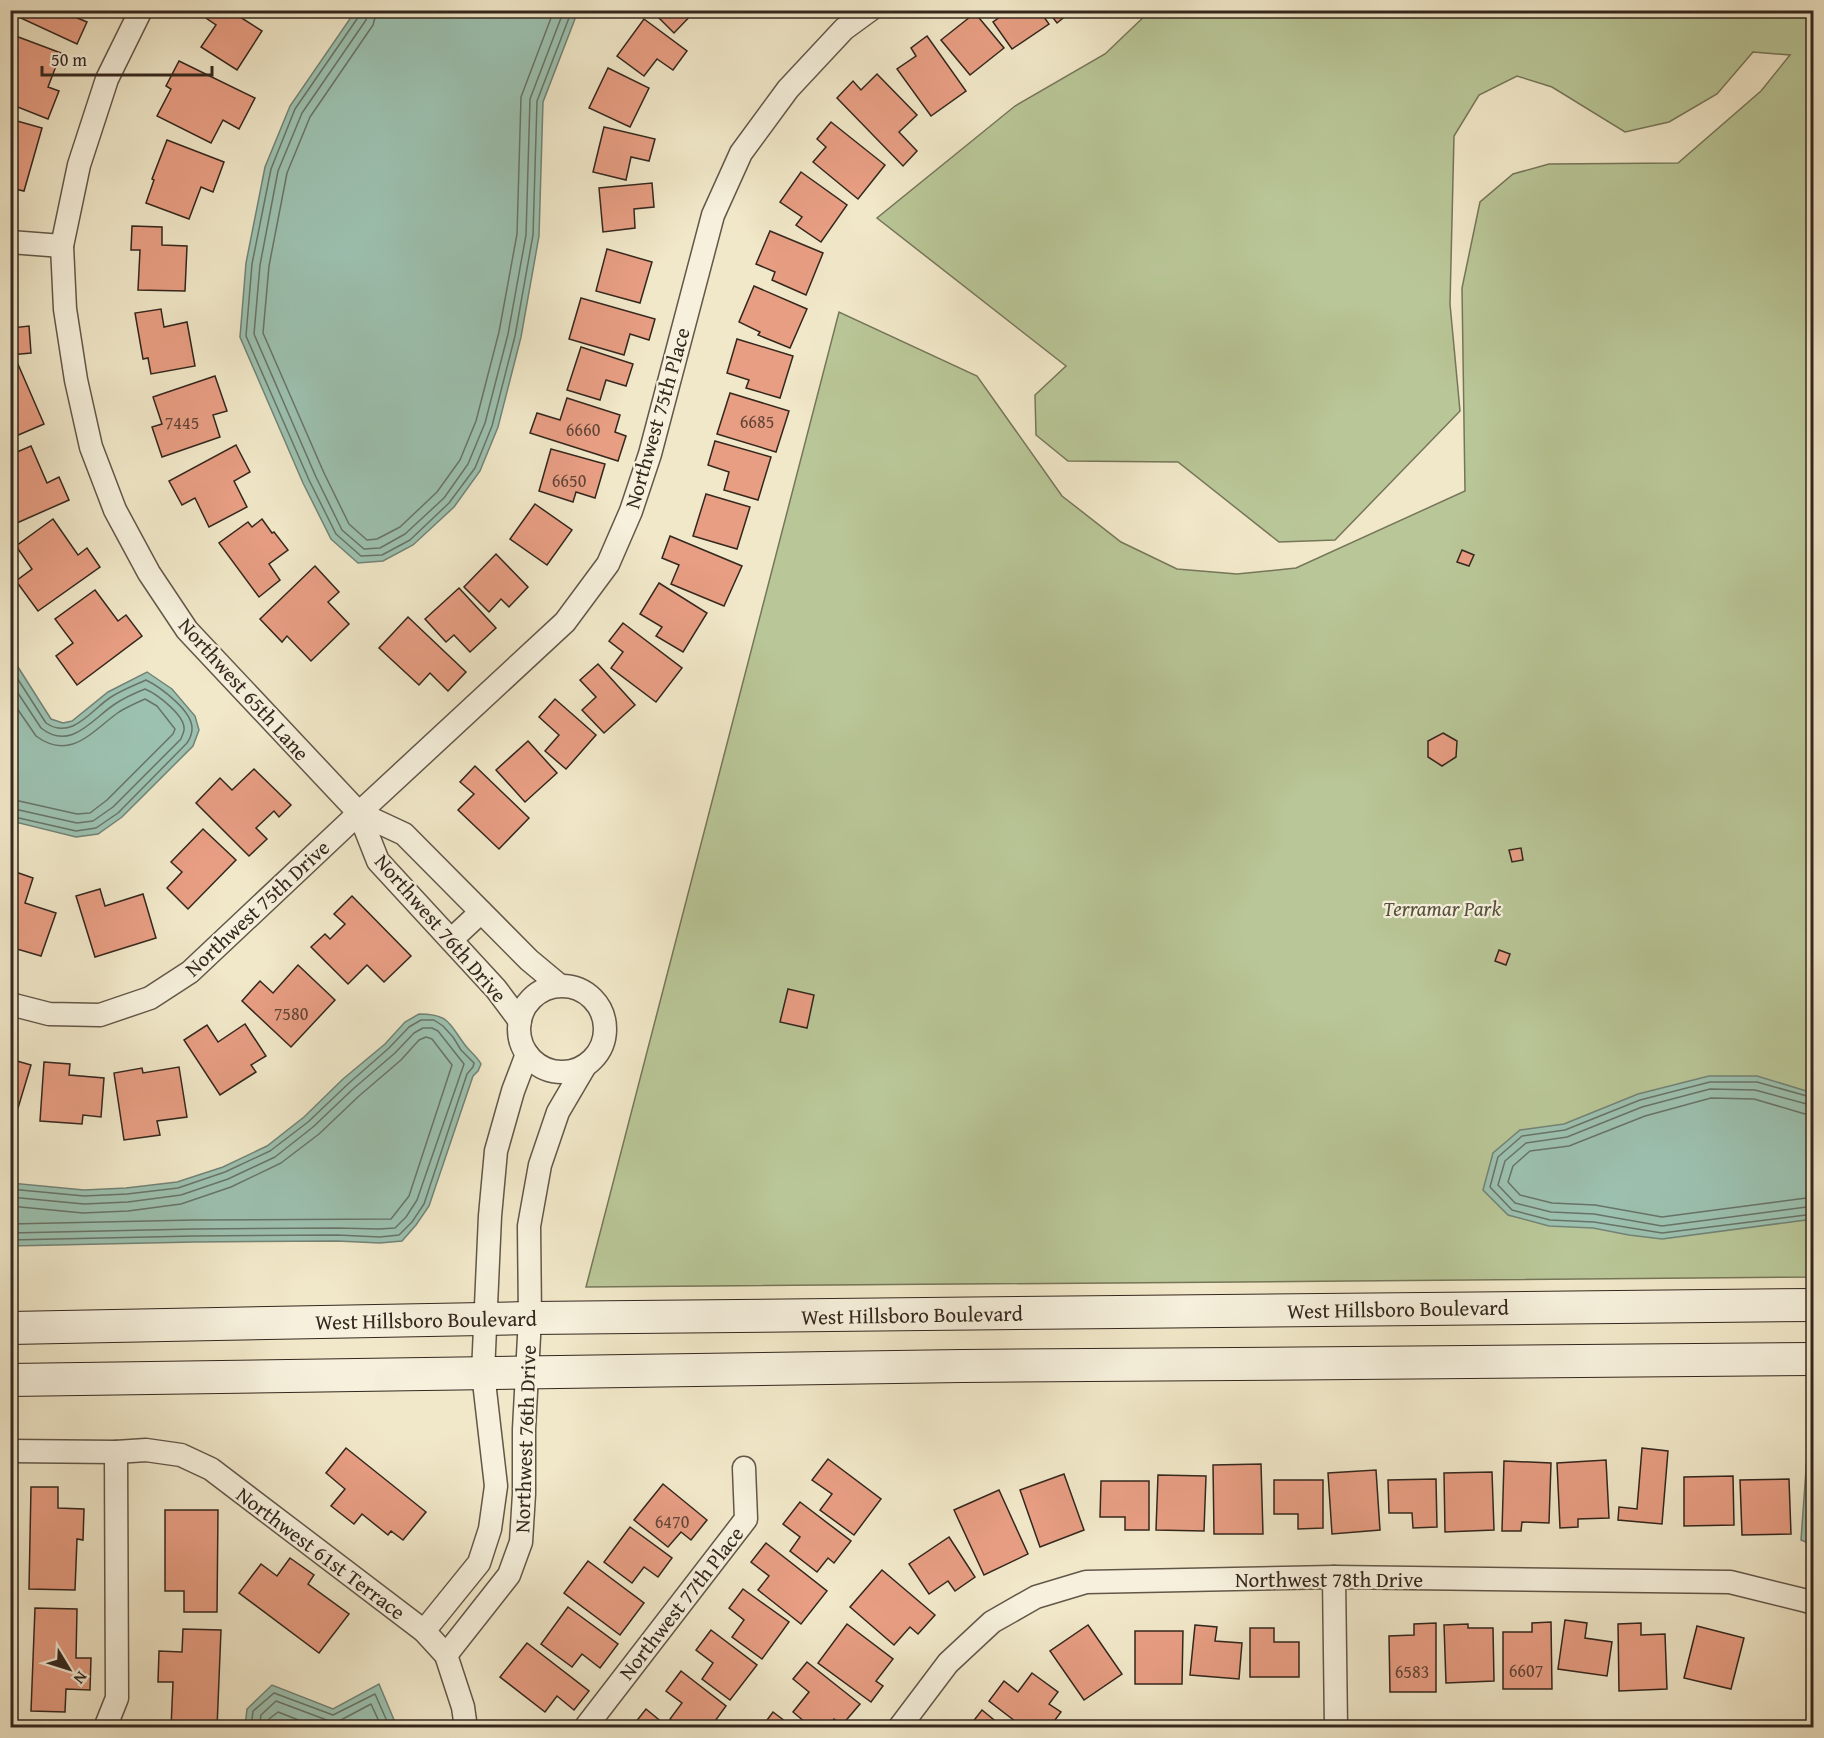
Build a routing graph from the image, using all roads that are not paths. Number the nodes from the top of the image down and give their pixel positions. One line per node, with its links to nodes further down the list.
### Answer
1 (141, 10): 4 (street, Northwest 65th Lane)
2 (870, 10): 5 (street, Northwest 75th Place)
3 (10, 242): 4 (street)
4 (62, 246): 5 (street, Northwest 65th Lane)
5 (359, 813): 6 (street, Northwest 76th Drive); 7 (street, Northwest 76th Drive); 9 (street, Northwest 75th Drive)
6 (481, 912): 7 (street); 8 (street, Northwest 76th Drive)
7 (451, 940): 10 (street, Northwest 76th Drive)
8 (559, 985): 10 (street); 12 (street)
9 (10, 1004)
10 (520, 1021): 11 (street)
11 (527, 1054): 12 (street); 15 (street, Northwest 76th Drive)
12 (585, 1066): 14 (street, Northwest 76th Drive)
13 (1814, 1305): 14 (street, West Hillsboro Boulevard)
14 (530, 1318): 15 (street, West Hillsboro Boulevard); 18 (street, Northwest 76th Drive)
15 (486, 1319): 16 (street, West Hillsboro Boulevard); 19 (street, Northwest 76th Drive)
16 (10, 1328)
17 (1814, 1359): 18 (street)
18 (528, 1372): 19 (street); 27 (street, Northwest 76th Drive)
19 (483, 1373): 20 (street); 26 (street, Northwest 76th Drive)
20 (10, 1380)
21 (10, 1451): 22 (street, Northwest 61st Terrace)
22 (116, 1452): 26 (street, Northwest 61st Terrace); 28 (street)
23 (744, 1468): 30 (street, Northwest 77th Place)
24 (1334, 1577): 25 (street, Northwest 78th Drive); 31 (street, Northwest 78th Drive); 32 (street)
25 (1814, 1604)
26 (424, 1631): 27 (street, Northwest 61st Terrace)
27 (447, 1655): 29 (street, Northwest 61st Terrace)
28 (105, 1728)
29 (466, 1728)
30 (585, 1728)
31 (899, 1728)
32 (1336, 1728)

